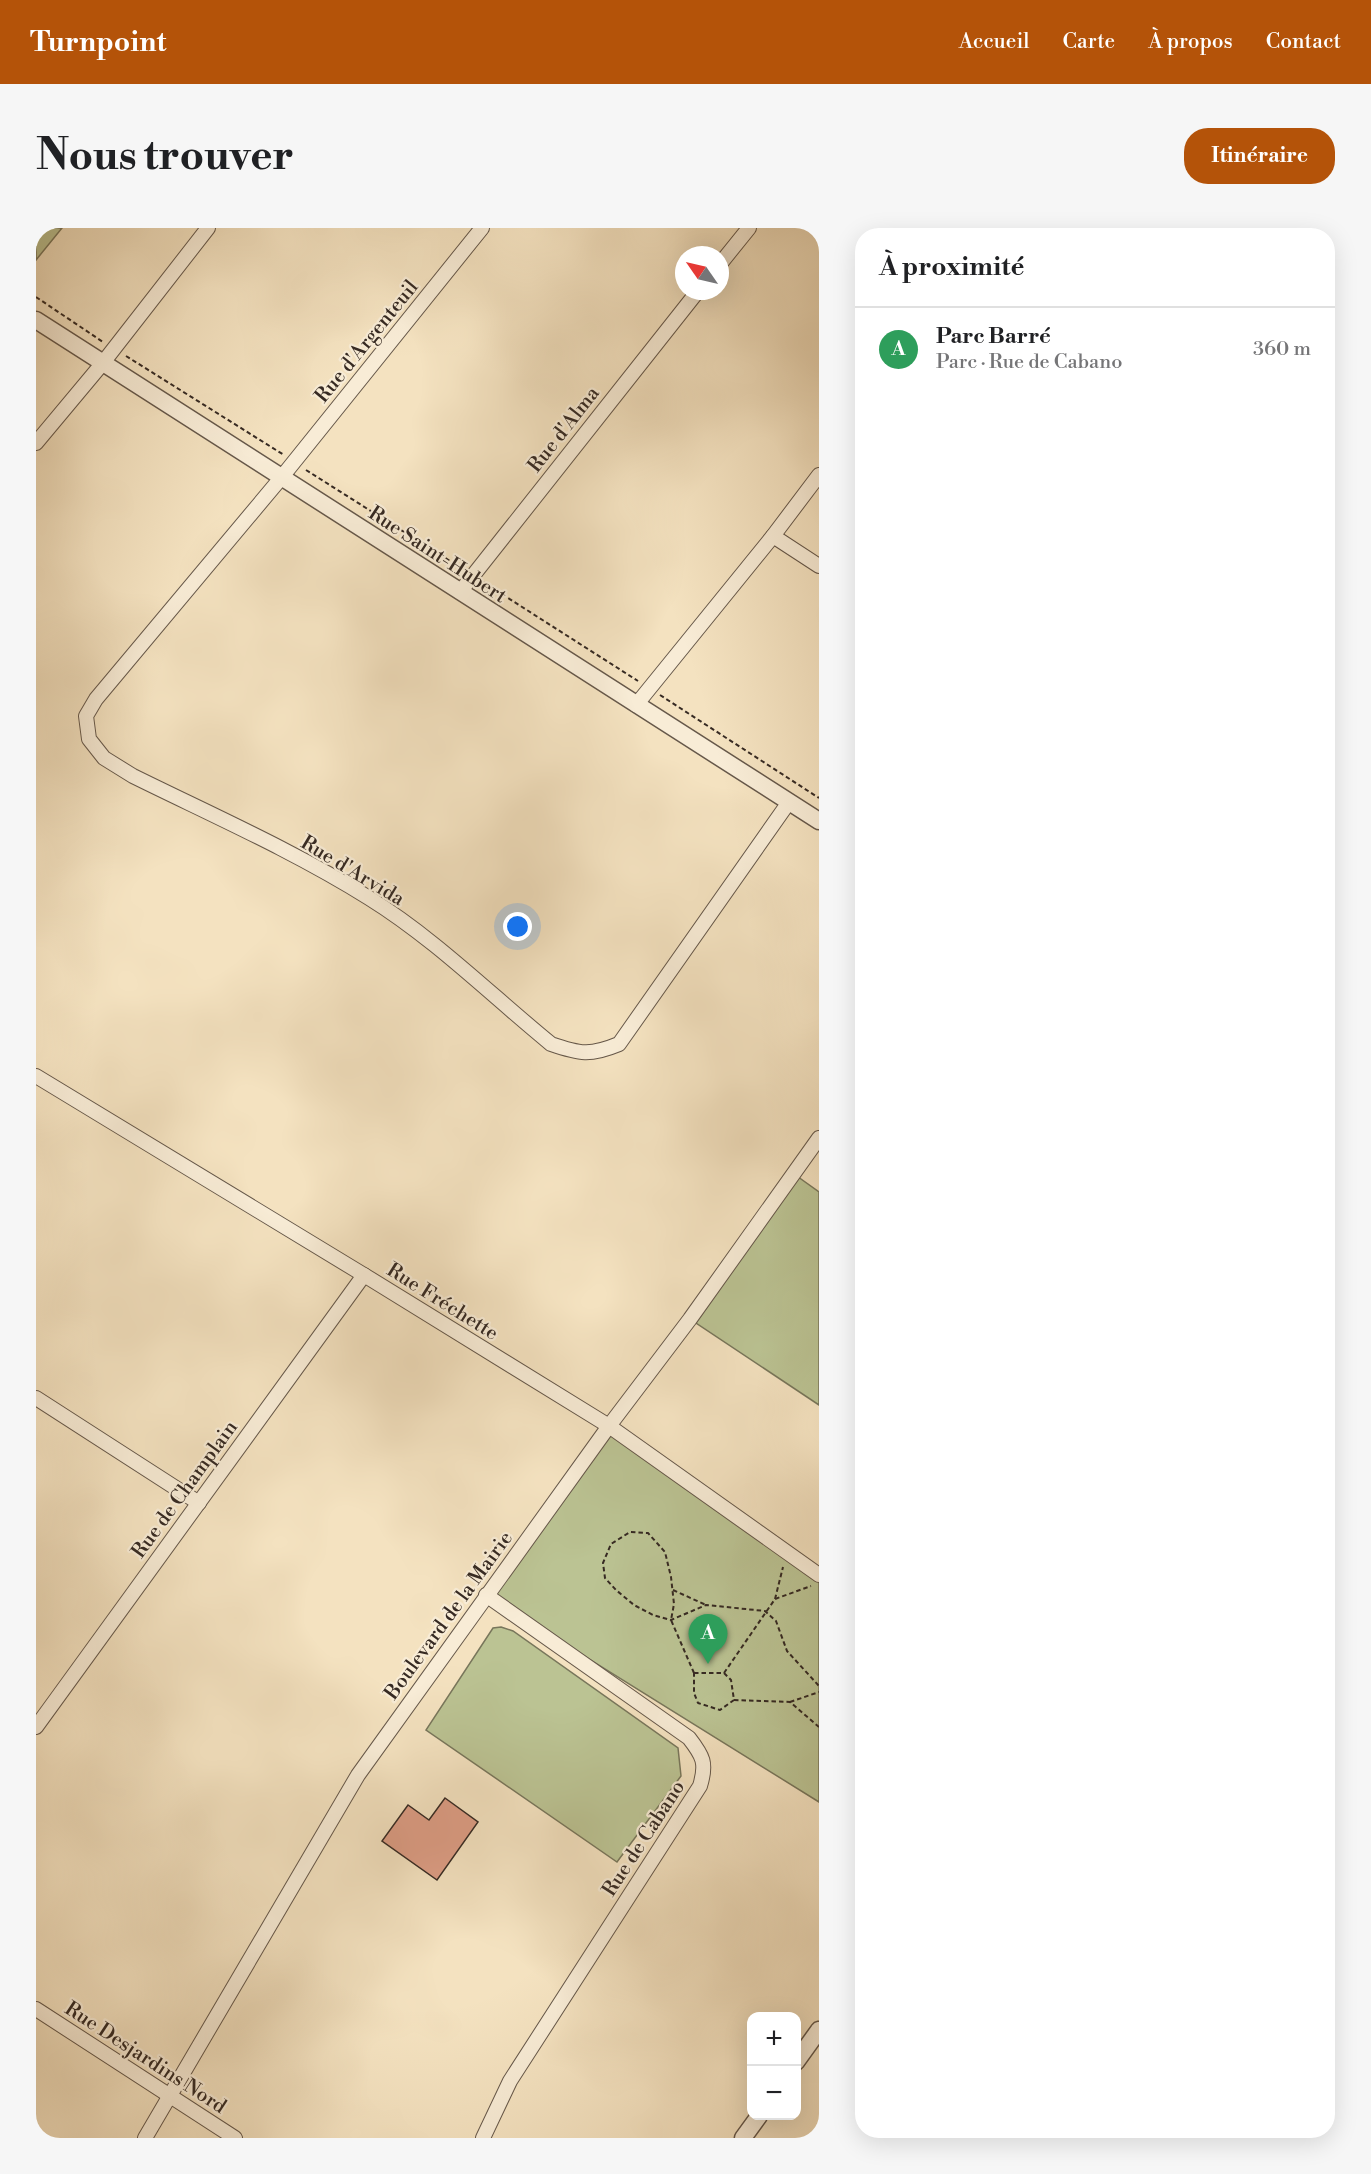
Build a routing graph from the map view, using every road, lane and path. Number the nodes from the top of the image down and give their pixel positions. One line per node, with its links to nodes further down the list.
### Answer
1 (208, 228): 8 (street)
2 (482, 228): 11 (street, Rue d'Argenteuil)
3 (749, 228): 4 (street)
4 (729, 253)
5 (36, 297): 8 (path, Rue Saint-Hubert)
6 (691, 300): 16 (street, Rue d'Alma)
7 (36, 320): 9 (street, Rue Saint-Hubert)
8 (114, 349): 9 (street); 11 (path, Rue Saint-Hubert)
9 (102, 364): 10 (street); 13 (street, Rue Saint-Hubert)
10 (36, 443)
11 (294, 462): 13 (street, Rue d'Argenteuil); 16 (path, Rue Saint-Hubert)
12 (819, 475): 14 (street)
13 (281, 478): 17 (street, Rue Saint-Hubert); 21 (street, Rue d'Arvida)
14 (773, 536): 15 (street); 18 (street)
15 (819, 566)
16 (473, 575): 17 (street, Rue d'Alma); 18 (path, Rue Saint-Hubert)
17 (459, 592): 19 (street, Rue Saint-Hubert)
18 (649, 688): 19 (street); 20 (path, Rue Saint-Hubert)
19 (636, 705): 21 (street, Rue Saint-Hubert)
20 (819, 798)
21 (789, 802): 22 (street, Rue Saint-Hubert)
22 (819, 822)
23 (36, 1076): 25 (street, Rue Fréchette)
24 (819, 1138): 27 (street, Boulevard de la Mairie)
25 (364, 1275): 27 (street, Rue Fréchette); 28 (street, Rue de Champlain)
26 (36, 1398): 28 (street)
27 (609, 1426): 29 (street, Rue Fréchette); 33 (street, Boulevard de la Mairie)
28 (199, 1503): 44 (street, Rue de Champlain)
29 (787, 1553): 30 (street, Rue Fréchette); 34 (path)
30 (819, 1575)
31 (819, 1583): 34 (path)
32 (673, 1590): 35 (path); 37 (path); 37 (path)
33 (486, 1595): 50 (street, Boulevard de la Mairie); 54 (street, Rue de Cabano)
34 (775, 1599): 36 (path)
35 (706, 1605): 36 (path); 37 (path)
36 (765, 1611): 39 (path); 40 (path)
37 (671, 1620): 38 (path)
38 (694, 1673): 39 (path); 42 (path)
39 (724, 1673): 42 (path)
40 (819, 1686)
41 (819, 1692): 43 (path)
42 (734, 1700): 43 (path)
43 (790, 1702): 46 (path)
44 (41, 1712): 45 (street, Rue de Champlain)
45 (36, 1727)
46 (819, 1727)
47 (36, 2010): 50 (street, Rue Desjardins Nord)
48 (819, 2030): 49 (street)
49 (801, 2055)
50 (169, 2094): 52 (street, Boulevard de la Mairie); 53 (street, Rue Desjardins Nord)
51 (756, 2120): 55 (street)
52 (145, 2138)
53 (235, 2138)
54 (483, 2138)
55 (743, 2138)

